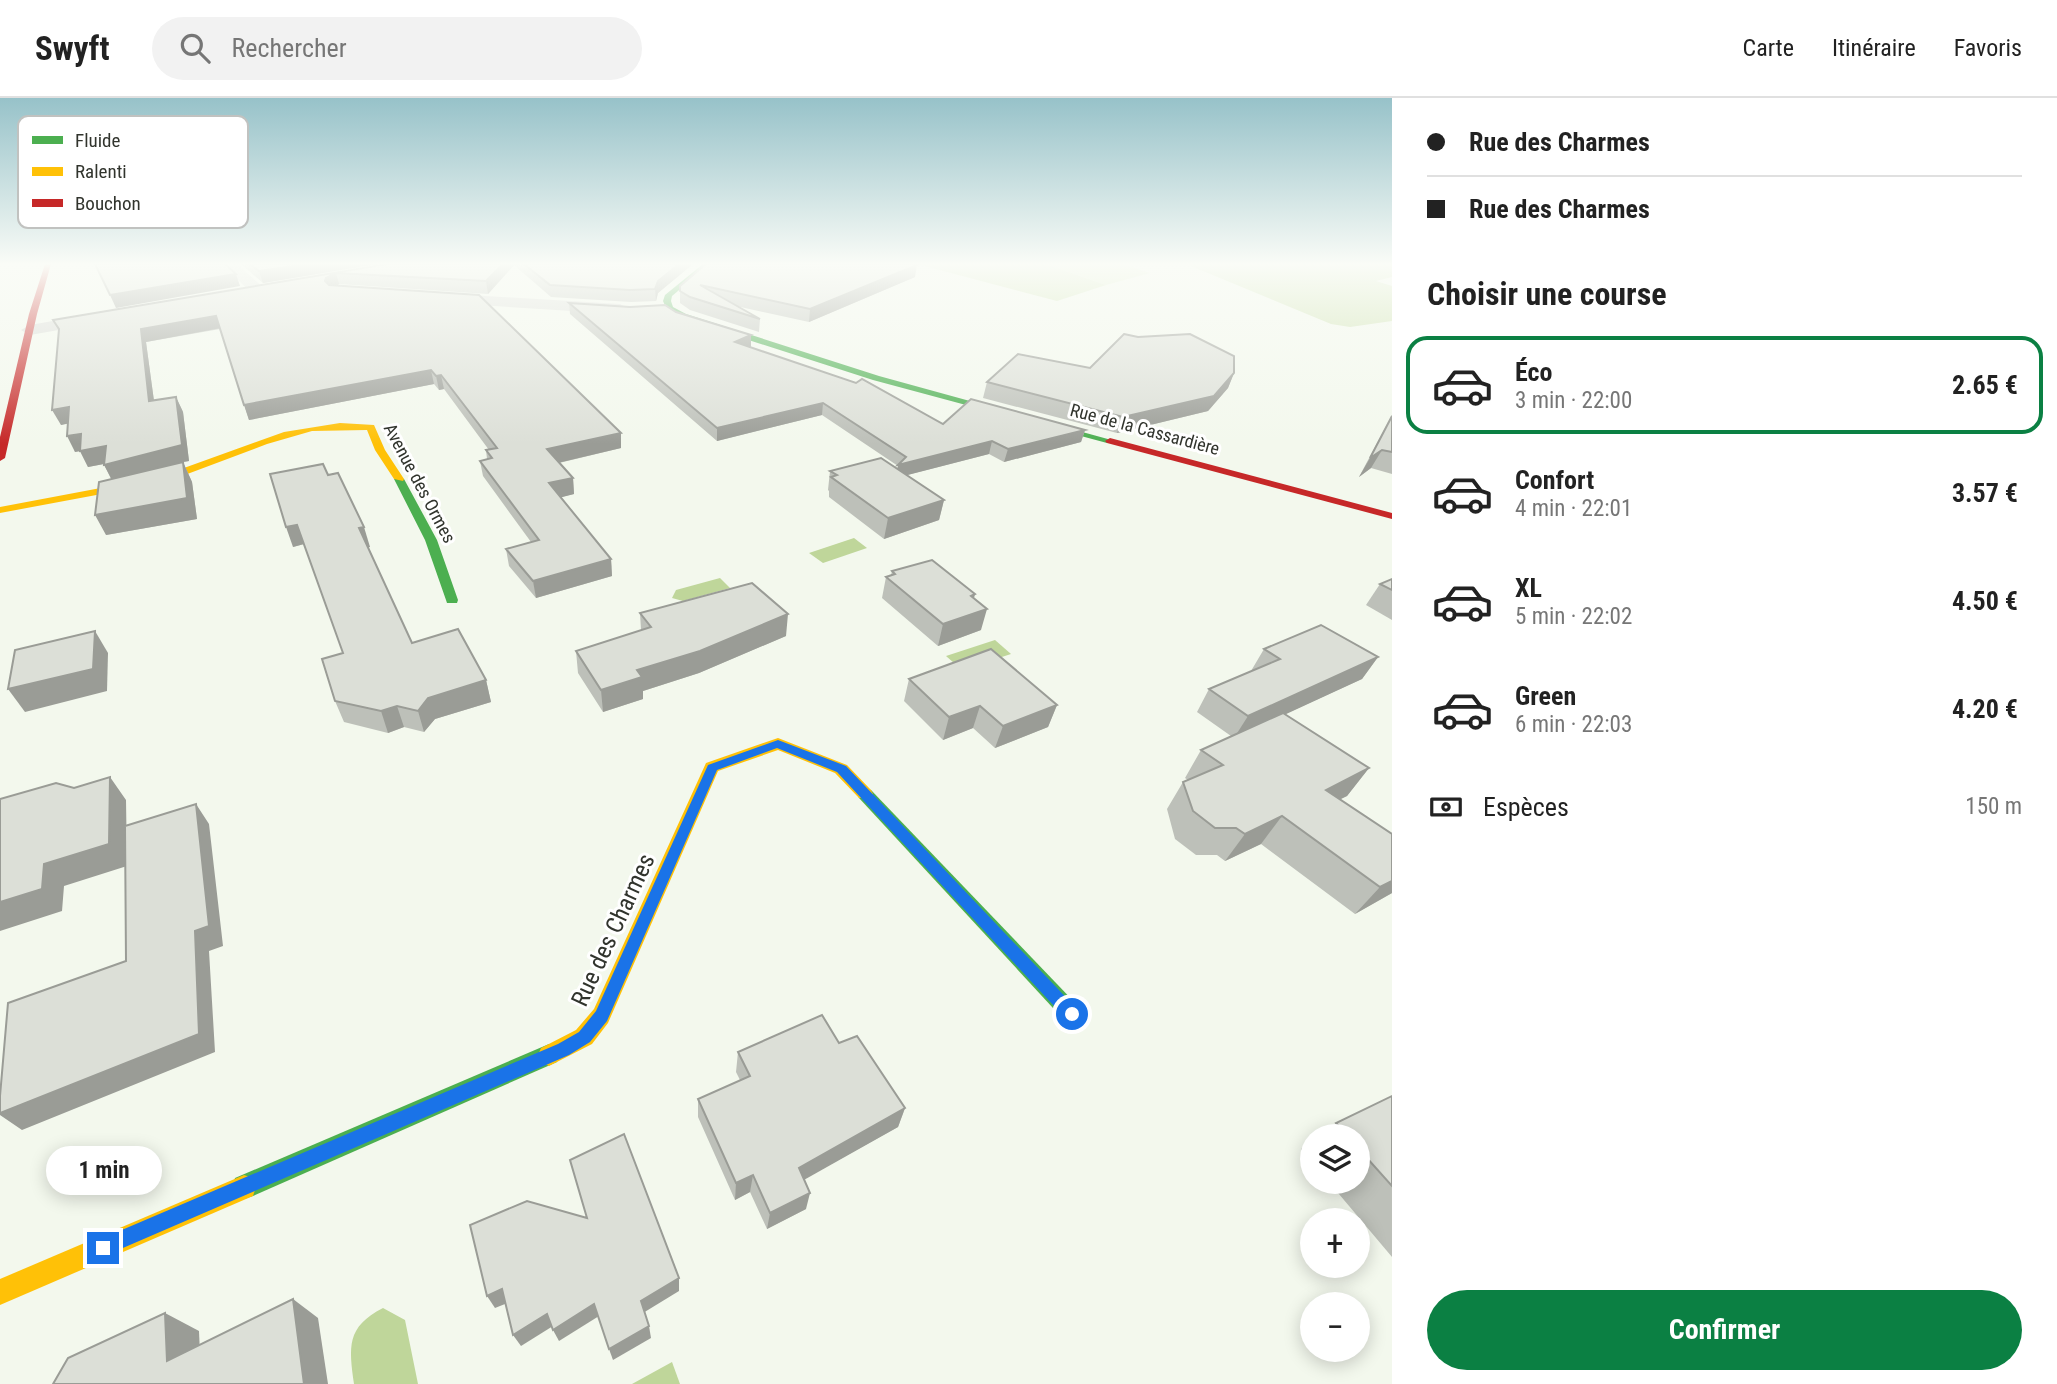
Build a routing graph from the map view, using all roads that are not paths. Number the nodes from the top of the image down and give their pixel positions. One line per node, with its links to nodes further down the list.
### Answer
1 (32, 324): 4 (street)
2 (65, 324): 4 (street)
3 (708, 324): 7 (street, Rue de la Cassardière)
4 (30, 330): 5 (street)
5 (0, 458)
6 (0, 510): 8 (street, Avenue des Ormes)
7 (1392, 516)
8 (452, 600)
9 (1072, 1014): 10 (street, Rue des Charmes)
10 (0, 1292)

